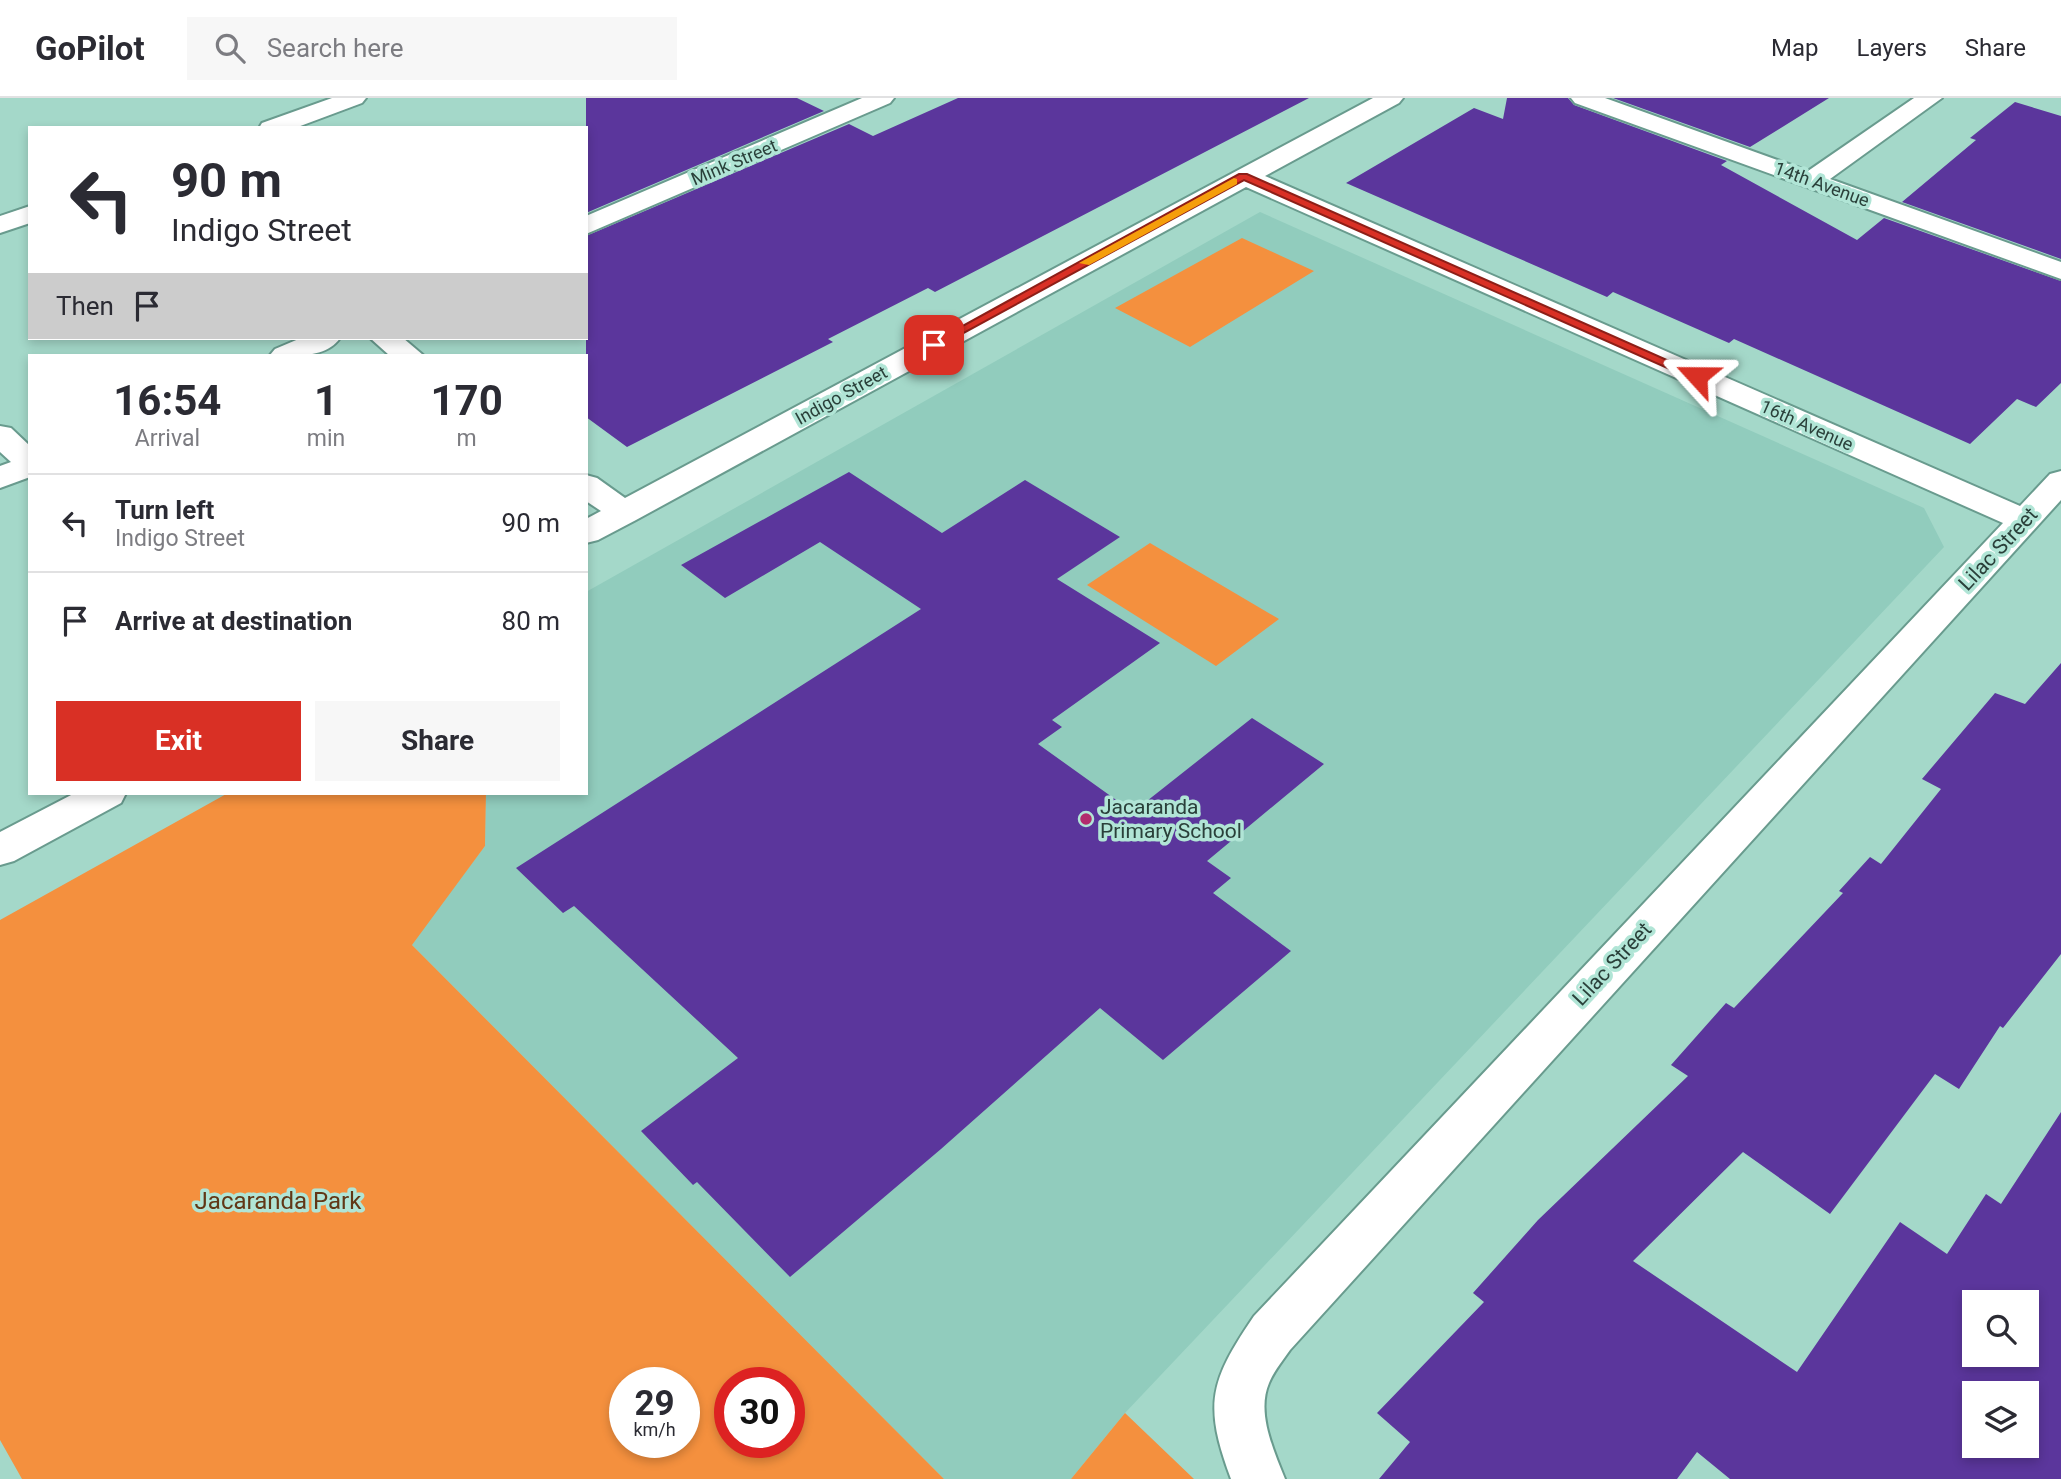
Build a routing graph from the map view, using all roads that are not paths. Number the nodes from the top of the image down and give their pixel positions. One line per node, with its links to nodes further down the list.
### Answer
1 (354, 98): 6 (street)
2 (882, 98): 11 (street, Mink Street)
3 (1391, 98): 7 (street, Indigo Street)
4 (1583, 98): 8 (street, 14th Avenue)
5 (1930, 98): 8 (street)
6 (277, 126)
7 (1243, 176): 23 (street, Indigo Street); 24 (street, 16th Avenue)
8 (1811, 180): 12 (street, 14th Avenue)
9 (28, 216): 10 (street)
10 (0, 225)
11 (588, 225)
12 (2061, 271)
13 (321, 340): 15 (street)
14 (387, 340): 16 (street)
15 (287, 354)
16 (407, 354)
17 (0, 435): 18 (street)
18 (28, 462)
19 (28, 465): 20 (street)
20 (0, 478)
21 (2061, 481): 24 (street, Lilac Street)
22 (588, 486): 23 (street)
23 (624, 513): 25 (street, Indigo Street)
24 (2024, 520): 28 (street, Lilac Street)
25 (588, 532)
26 (103, 795): 27 (street)
27 (0, 850)
28 (1258, 1479)

